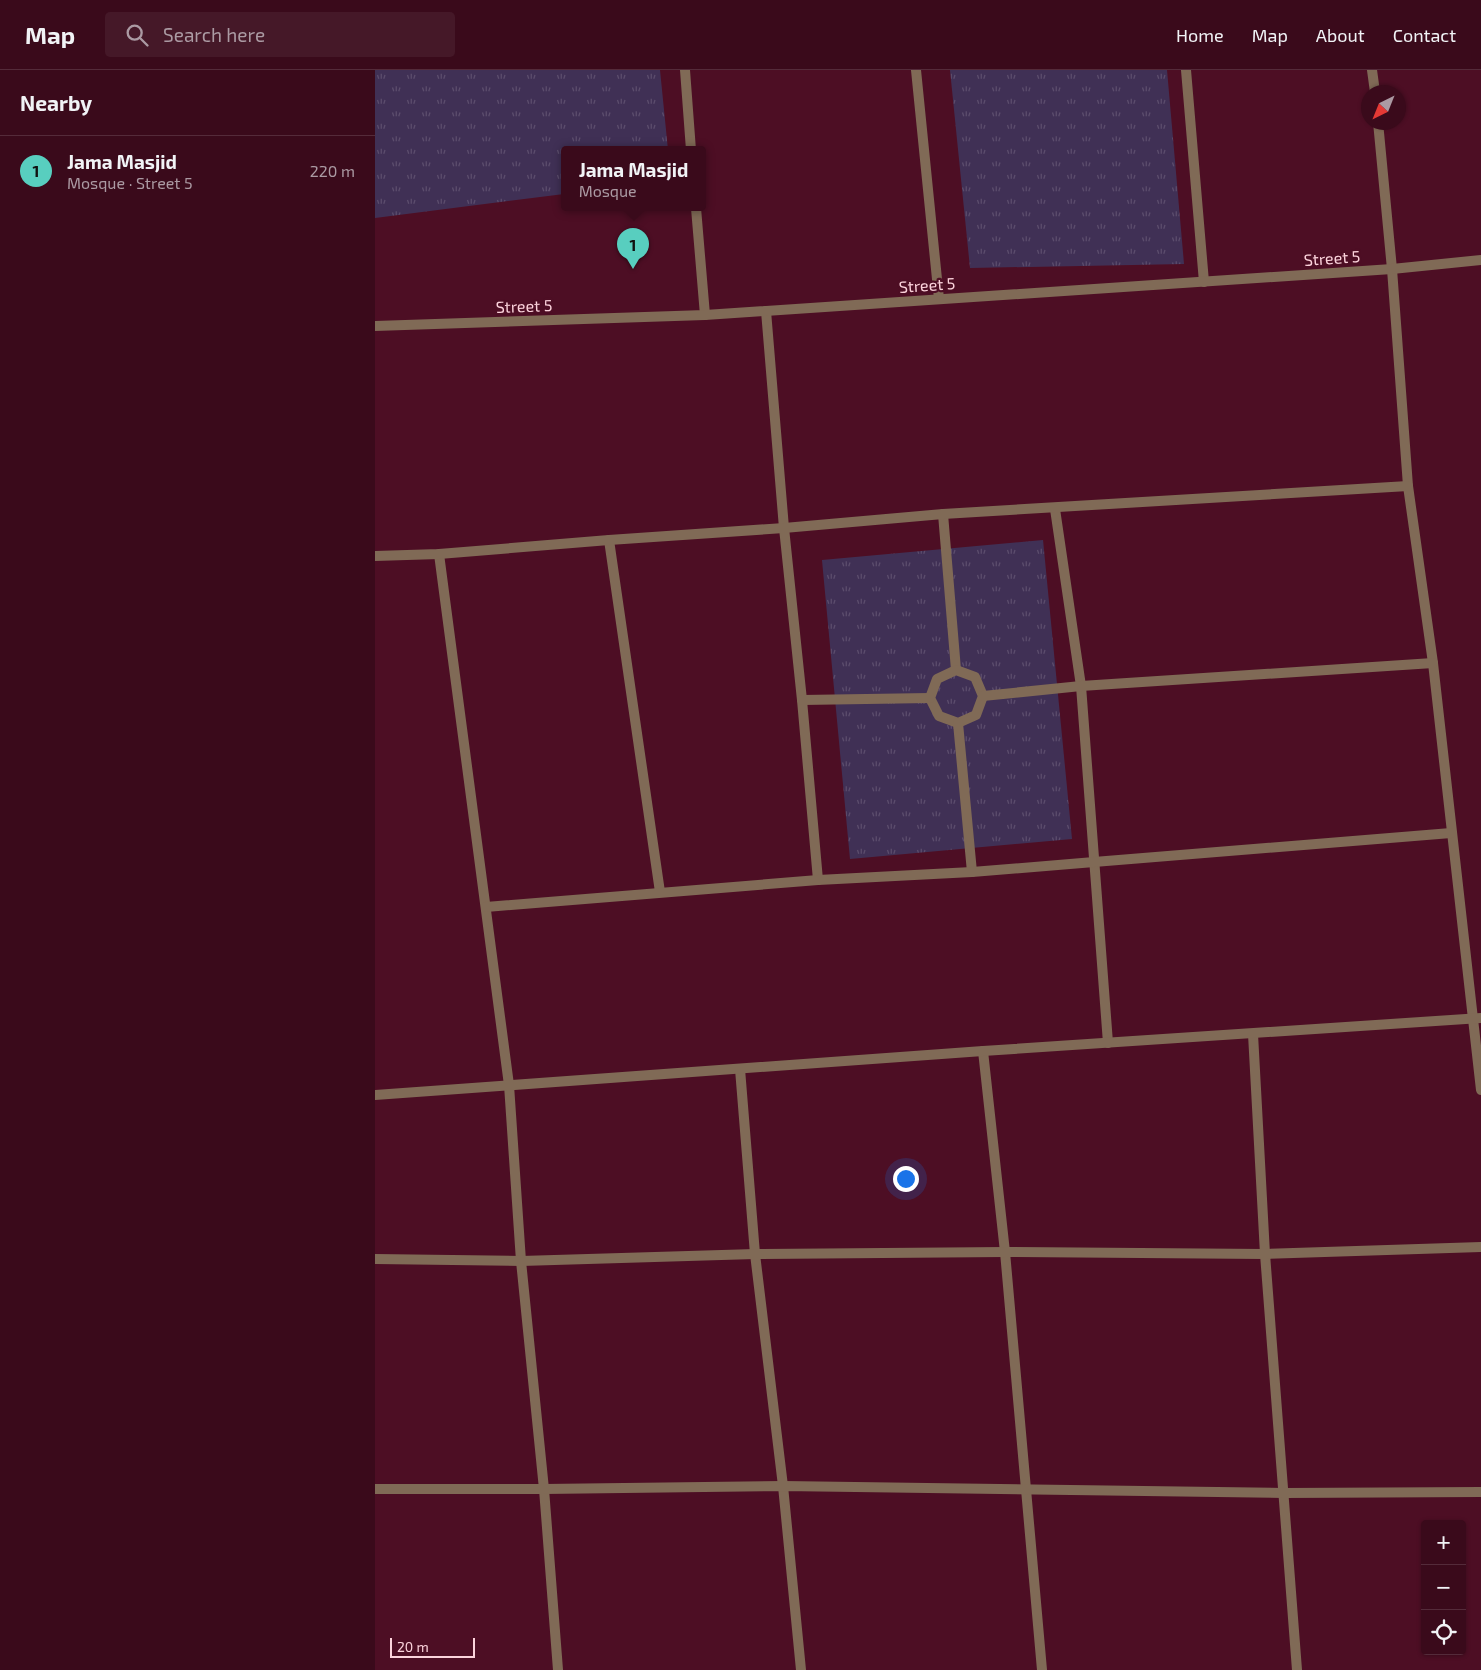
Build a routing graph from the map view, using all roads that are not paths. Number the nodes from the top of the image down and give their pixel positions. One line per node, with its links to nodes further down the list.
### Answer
1 (685, 70): 7 (street)
2 (916, 70): 12 (street)
3 (1186, 70): 11 (street)
4 (1373, 70): 5 (street)
5 (1374, 85)
6 (1379, 130): 10 (street)
7 (691, 146)
8 (696, 211): 14 (street)
9 (1481, 260): 10 (street, Street 5)
10 (1393, 269): 11 (street, Street 5); 16 (street)
11 (1204, 282): 12 (street, Street 5)
12 (939, 299): 13 (street, Street 5)
13 (766, 311): 14 (street, Street 5); 19 (street)
14 (705, 315): 15 (street, Street 5)
15 (375, 326)
16 (1407, 486): 17 (street); 23 (street)
17 (1055, 509): 18 (street); 25 (street)
18 (943, 514): 19 (street); 24 (street)
19 (784, 528): 20 (street); 28 (street)
20 (609, 540): 21 (street); 34 (street)
21 (439, 554): 22 (street); 35 (street)
22 (375, 556)
23 (1433, 663): 25 (street); 30 (street)
24 (956, 670): 26 (street); 27 (street)
25 (1081, 686): 26 (street); 31 (street)
26 (983, 696): 29 (street)
27 (930, 698): 28 (street); 29 (street)
28 (802, 700): 33 (street)
29 (958, 723): 32 (street)
30 (1451, 832): 31 (street); 36 (street)
31 (1094, 862): 32 (street); 38 (street)
32 (972, 872): 33 (street)
33 (818, 880): 34 (street)
34 (660, 892): 35 (street)
35 (486, 907): 41 (street)
36 (1477, 1019): 37 (street); 42 (street)
37 (1253, 1034): 38 (street); 47 (street)
38 (1108, 1043): 39 (street)
39 (983, 1051): 40 (street); 45 (street)
40 (740, 1069): 41 (street); 46 (street)
41 (509, 1085): 43 (street); 49 (street)
42 (1481, 1090)
43 (375, 1095)
44 (1481, 1247): 47 (street)
45 (1005, 1252): 46 (street); 47 (street); 51 (street)
46 (755, 1254): 49 (street); 50 (street)
47 (1265, 1254): 55 (street)
48 (375, 1259): 49 (street)
49 (521, 1261): 53 (street)
50 (783, 1486): 51 (street); 53 (street); 57 (street)
51 (1026, 1488): 55 (street); 58 (street)
52 (375, 1489): 53 (street)
53 (544, 1489): 56 (street)
54 (1481, 1492): 55 (street)
55 (1284, 1493): 59 (street)
56 (559, 1670)
57 (801, 1670)
58 (1043, 1670)
59 (1297, 1670)

